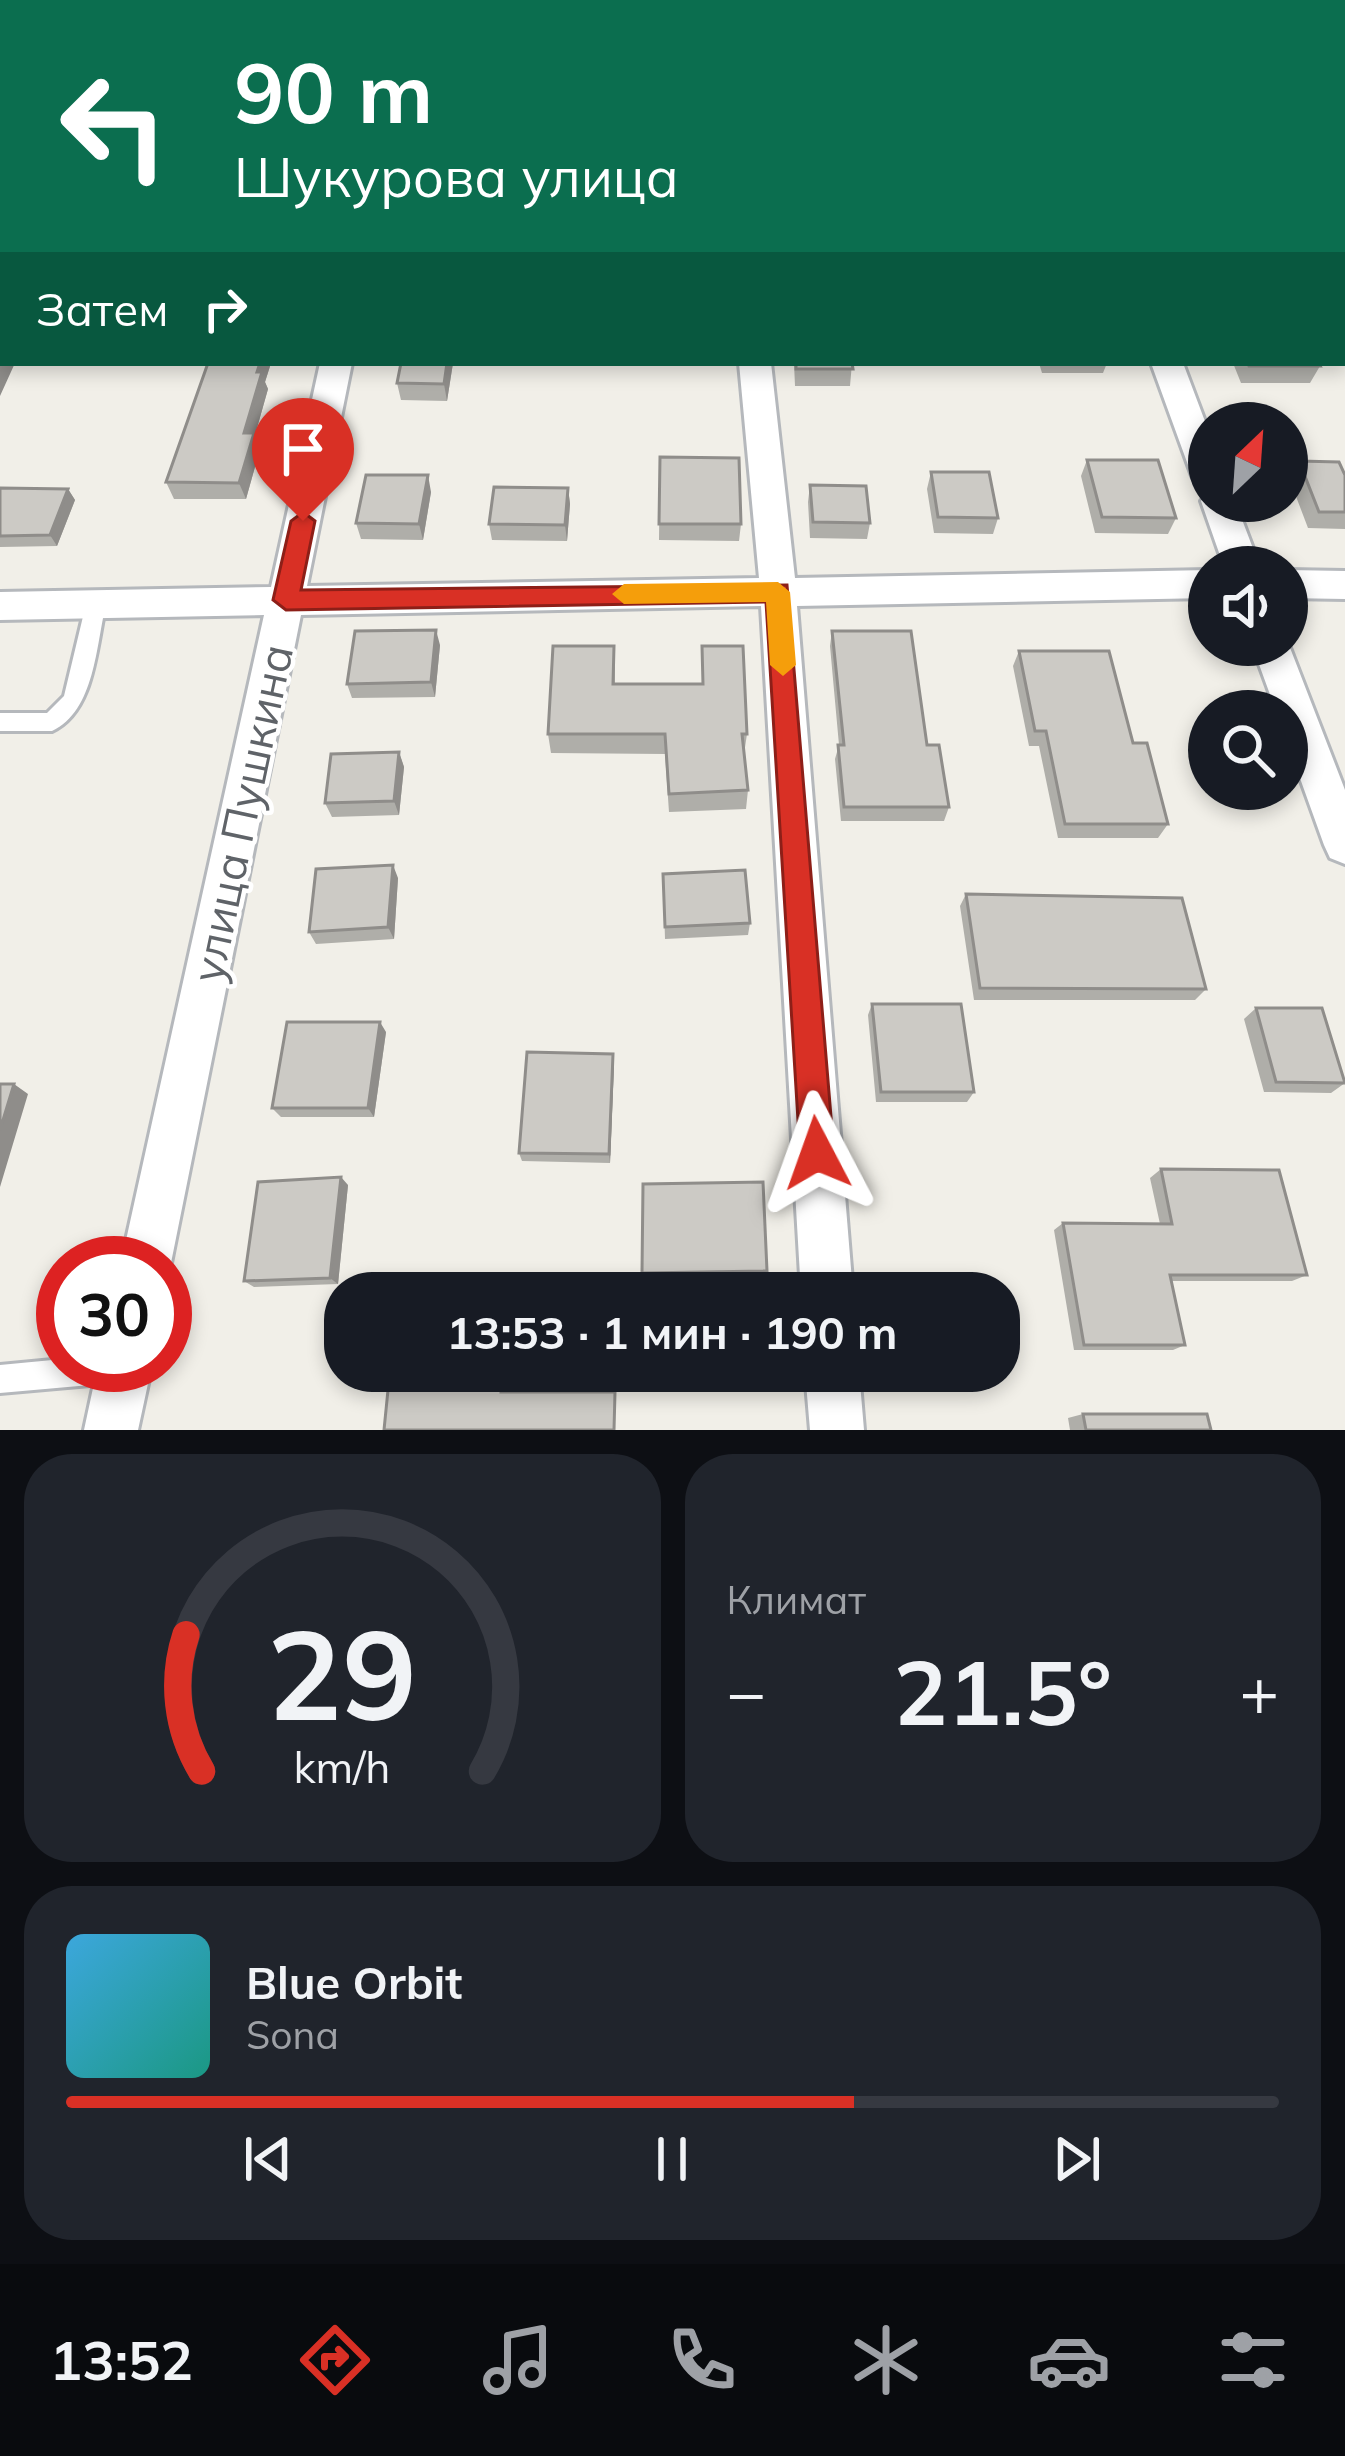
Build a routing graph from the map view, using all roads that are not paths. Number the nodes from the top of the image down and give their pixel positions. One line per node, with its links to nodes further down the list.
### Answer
1 (335, 366): 9 (street, улица Пушкина)
2 (755, 366): 8 (street)
3 (1168, 366): 4 (street)
4 (1188, 419)
5 (1188, 584): 8 (street)
6 (1308, 584): 7 (street)
7 (1345, 585)
8 (778, 592): 9 (street); 16 (street)
9 (286, 600): 10 (street); 15 (street, улица Пушкина)
10 (97, 604): 11 (street); 13 (lane)
11 (0, 605)
12 (1279, 666): 14 (street)
13 (0, 722)
14 (1345, 845)
15 (152, 1236)
16 (826, 1272)
17 (36, 1376): 18 (lane)
18 (0, 1379)
19 (119, 1392): 21 (street)
20 (833, 1392): 22 (street)
21 (111, 1430)
22 (836, 1430)

